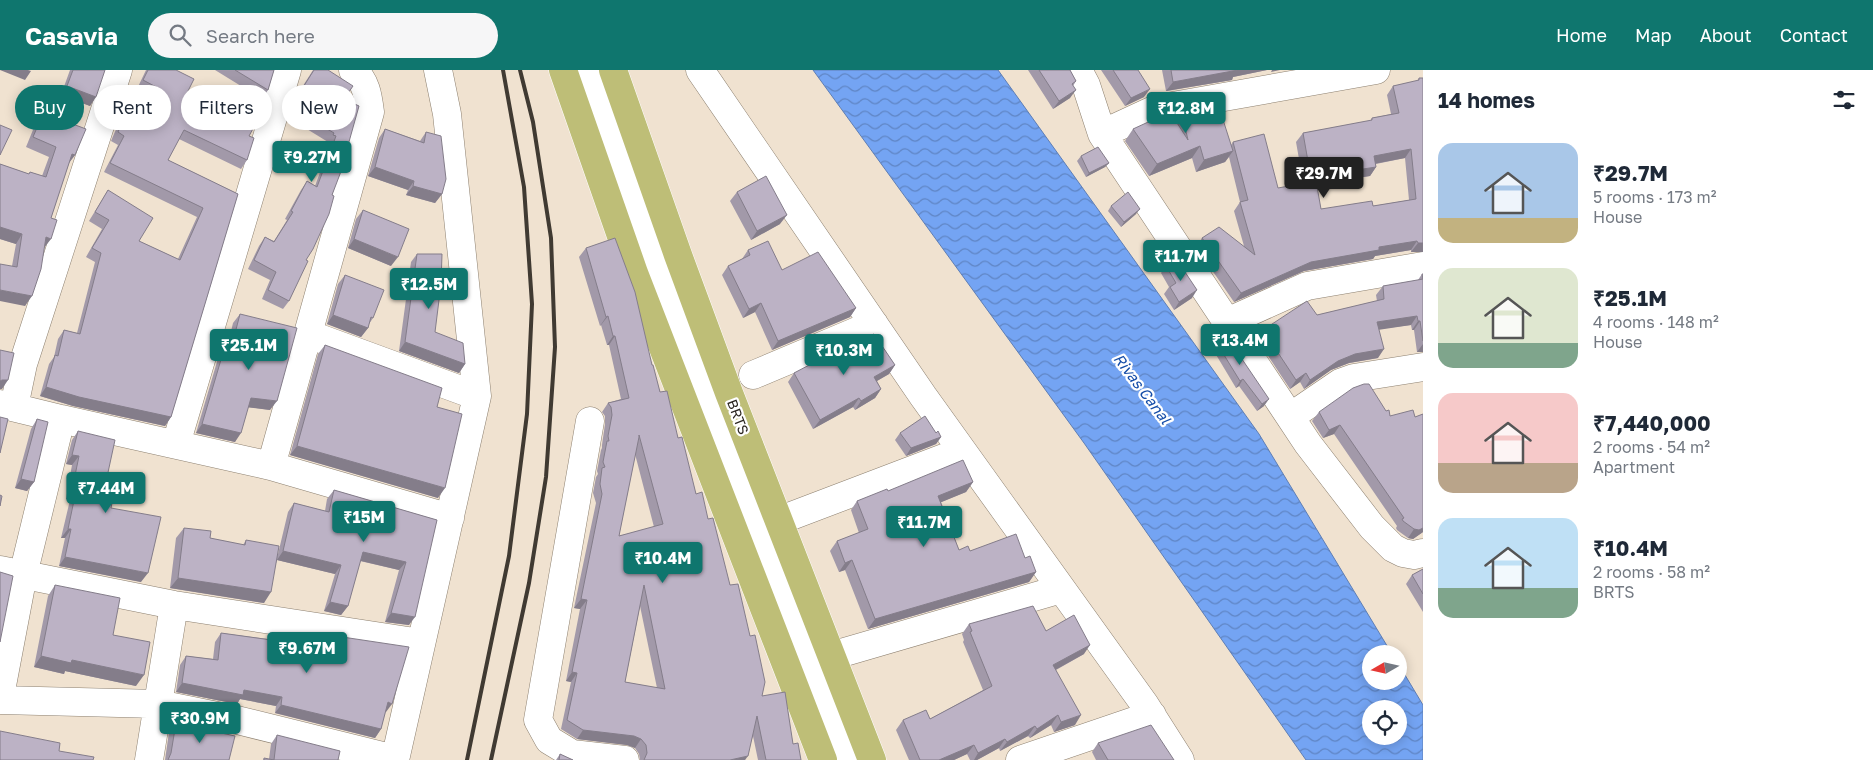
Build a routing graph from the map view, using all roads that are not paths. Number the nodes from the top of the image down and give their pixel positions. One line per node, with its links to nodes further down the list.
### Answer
1 (118, 70): 20 (street)
2 (287, 70): 24 (street)
3 (353, 70): 16 (street)
4 (438, 70): 19 (street)
5 (563, 70): 11 (main road)
6 (588, 70): 11 (street)
7 (613, 70): 28 (main road, BRTS)
8 (700, 70): 15 (street)
9 (1078, 70): 12 (street)
10 (1376, 70): 12 (street)
11 (596, 129): 42 (main road); 43 (street)
12 (1102, 134): 14 (street)
13 (1423, 266): 14 (street)
14 (1226, 322): 21 (street)
15 (874, 324): 18 (street); 25 (street)
16 (308, 334): 19 (street); 26 (street)
17 (1423, 367): 21 (street)
18 (752, 375)
19 (477, 396): 27 (street)
20 (7, 406): 22 (street)
21 (1290, 417): 29 (street)
22 (61, 419): 24 (street); 30 (street)
23 (590, 421): 41 (street)
24 (176, 444): 26 (street)
25 (962, 451): 28 (street); 31 (street)
26 (271, 466): 27 (street)
27 (450, 518): 33 (street)
28 (778, 521): 34 (main road, BRTS)
29 (1423, 553)
30 (11, 572): 32 (street); 35 (street)
31 (1061, 589): 34 (street); 38 (street)
32 (174, 605): 33 (street); 37 (street)
33 (421, 643): 40 (street)
34 (831, 656): 44 (main road, BRTS)
35 (0, 696)
36 (0, 700): 37 (street)
37 (158, 704): 39 (street); 40 (street)
38 (1152, 716): 45 (street); 46 (street)
39 (149, 760)
40 (395, 760)
41 (625, 760)
42 (823, 760)
43 (847, 760)
44 (872, 760)
45 (1020, 760)
46 (1180, 760)

